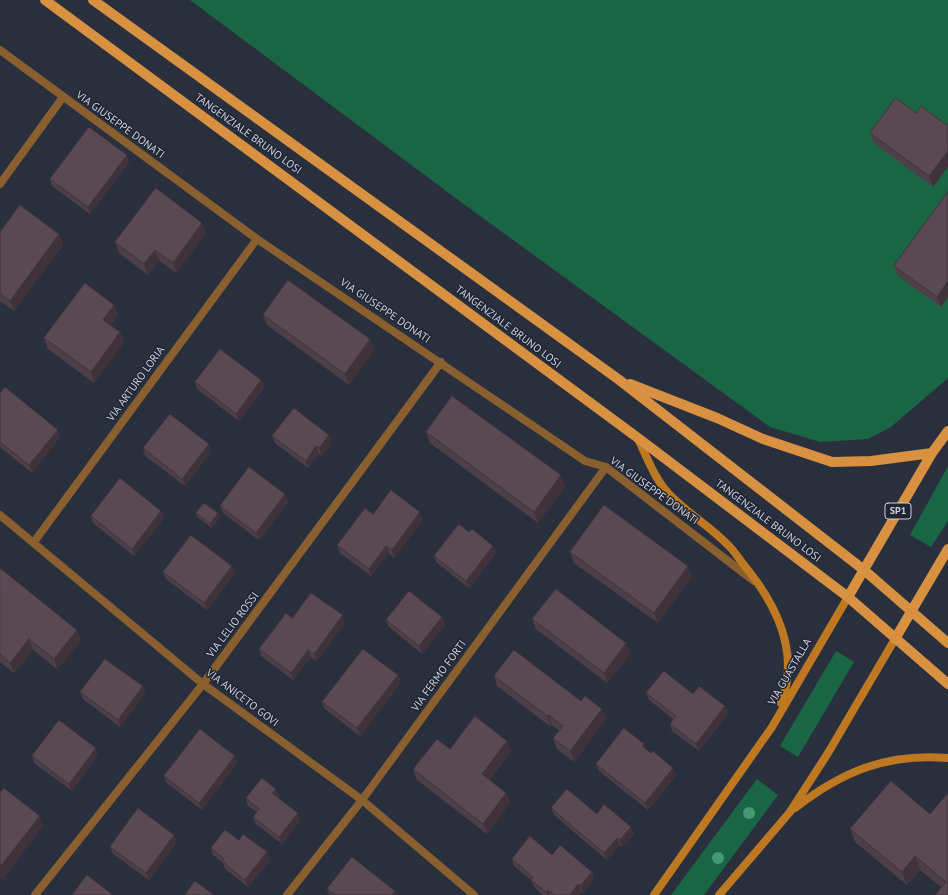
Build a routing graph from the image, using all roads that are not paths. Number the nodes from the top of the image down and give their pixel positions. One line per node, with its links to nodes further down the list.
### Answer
1 (45, 0): 10 (main road, TANGENZIALE BRUNO LOSI)
2 (93, 0): 8 (main road, TANGENZIALE BRUNO LOSI)
3 (0, 50): 4 (street, VIA GIUSEPPE DONATI)
4 (64, 97): 5 (street); 6 (street, VIA GIUSEPPE DONATI)
5 (0, 184)
6 (257, 239): 7 (street, VIA GIUSEPPE DONATI); 14 (street, VIA ARTURO LORIA)
7 (441, 362): 12 (street, VIA GIUSEPPE DONATI); 22 (street, VIA LELIO ROSSI)
8 (618, 379): 11 (main road); 16 (main road, TANGENZIALE BRUNO LOSI)
9 (948, 430): 11 (main road, VIA GUASTALLA / SP1)
10 (638, 438): 17 (street); 18 (main road, TANGENZIALE BRUNO LOSI)
11 (932, 453): 16 (main road, VIA GUASTALLA / SP1)
12 (606, 467): 17 (street, VIA GIUSEPPE DONATI); 26 (street, VIA FERMO FORTI)
13 (0, 515): 14 (street, VIA ANICETO GOVI)
14 (34, 542): 22 (street, VIA ANICETO GOVI)
15 (948, 549): 19 (main road)
16 (864, 570): 18 (main road, VIA GUASTALLA / SP1); 19 (main road, TANGENZIALE BRUNO LOSI)
17 (760, 585): 24 (street)
18 (848, 597): 20 (main road, TANGENZIALE BRUNO LOSI); 24 (street, VIA GUASTALLA / SP1)
19 (911, 612): 20 (main road); 21 (main road, TANGENZIALE BRUNO LOSI)
20 (896, 639): 23 (main road, TANGENZIALE BRUNO LOSI); 27 (street)
21 (948, 643)
22 (203, 684): 26 (street, VIA ANICETO GOVI); 28 (street, VIA LELIO ROSSI)
23 (948, 684)
24 (772, 727): 31 (street, VIA GUASTALLA / SP1)
25 (948, 758): 27 (street)
26 (362, 800): 29 (street, VIA FERMO FORTI); 30 (street, VIA ANICETO GOVI)
27 (790, 812): 32 (street)
28 (35, 895)
29 (287, 895)
30 (474, 895)
31 (654, 895)
32 (719, 895)

